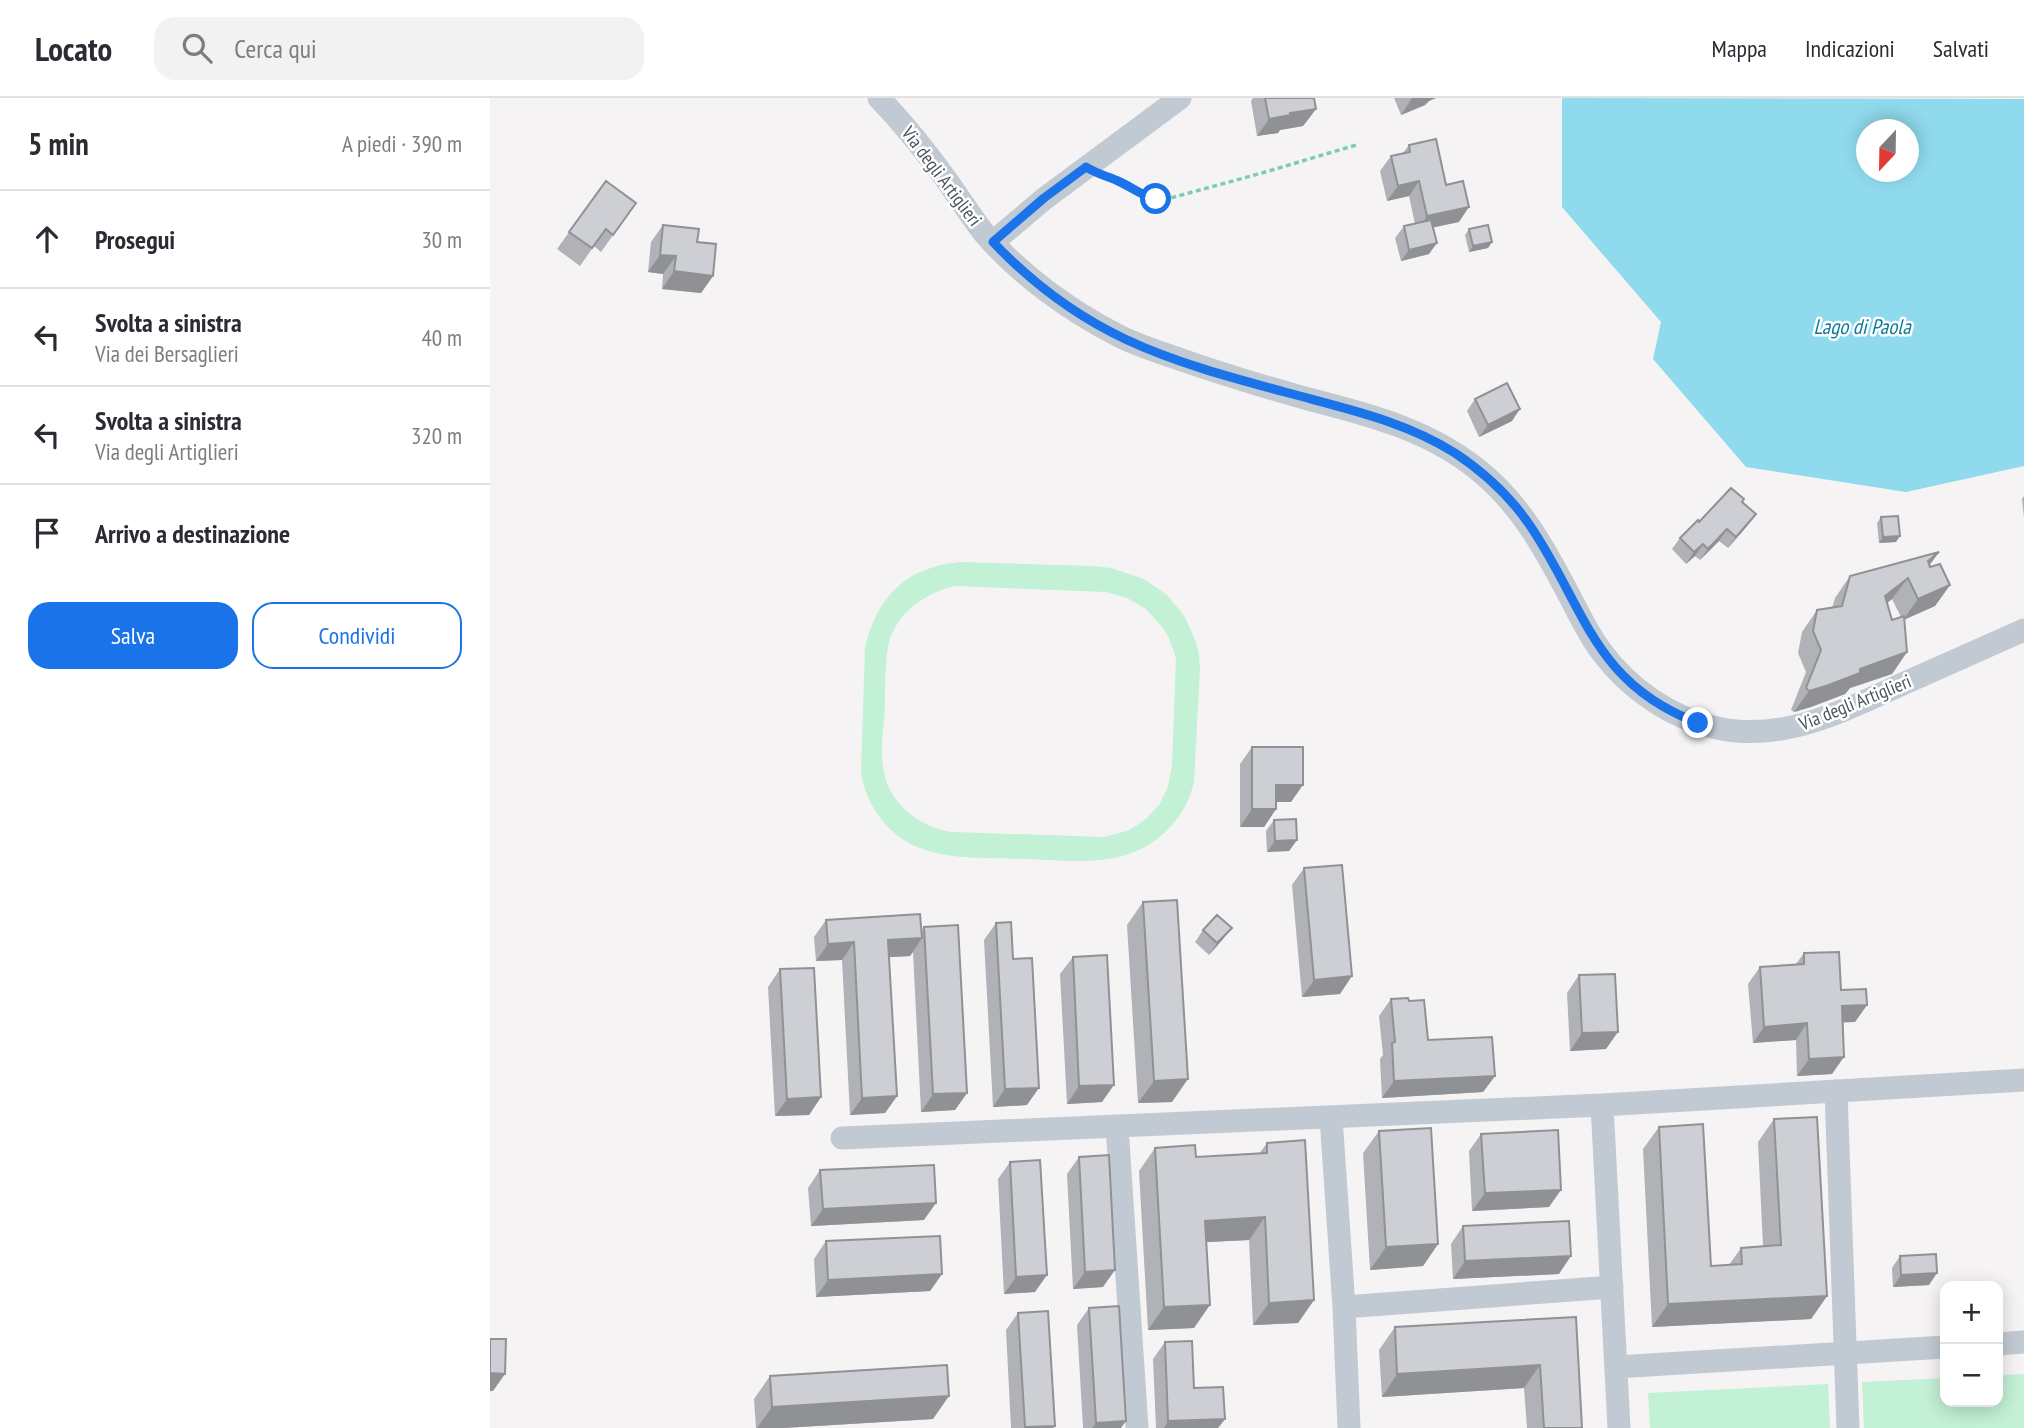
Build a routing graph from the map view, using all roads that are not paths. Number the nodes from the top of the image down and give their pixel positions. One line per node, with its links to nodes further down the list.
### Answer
1 (879, 98): 3 (street, Via degli Artiglieri)
2 (1180, 98): 3 (street)
3 (993, 242): 4 (street, Via degli Artiglieri)
4 (2024, 630)
5 (2024, 1080): 6 (street)
6 (1836, 1091): 7 (street); 16 (street)
7 (1602, 1105): 8 (street); 11 (street)
8 (1331, 1117): 9 (street); 12 (street)
9 (1117, 1126): 10 (street); 18 (street)
10 (842, 1138)
11 (1612, 1287): 12 (street); 17 (street)
12 (1344, 1307): 19 (street)
13 (2024, 1342): 14 (street)
14 (2003, 1344)
15 (1940, 1347): 16 (street)
16 (1845, 1353): 17 (street); 21 (street)
17 (1616, 1367): 20 (street)
18 (1137, 1428)
19 (1349, 1428)
20 (1619, 1428)
21 (1848, 1428)

